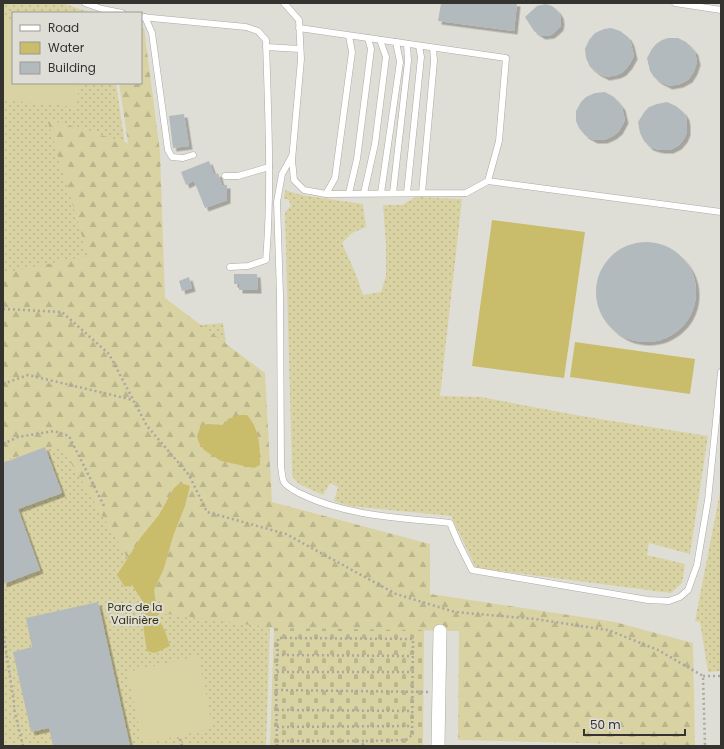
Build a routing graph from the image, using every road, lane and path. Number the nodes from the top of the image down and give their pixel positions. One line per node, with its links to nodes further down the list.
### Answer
1 (85, 3): 5 (lane)
2 (284, 3): 7 (lane)
3 (675, 3): 4 (lane)
4 (721, 10)
5 (117, 12)
6 (143, 17): 14 (lane); 17 (lane)
7 (299, 28): 8 (lane); 16 (lane)
8 (350, 36): 9 (lane); 26 (lane)
9 (368, 38): 10 (lane); 27 (lane)
10 (380, 40): 11 (lane); 28 (lane)
11 (396, 42): 12 (lane); 22 (lane)
12 (407, 44): 13 (lane); 23 (lane)
13 (419, 46): 15 (lane); 24 (lane)
14 (266, 47): 16 (lane); 19 (lane)
15 (432, 48): 21 (lane); 25 (lane)
16 (300, 49): 18 (lane)
17 (193, 155)
18 (292, 156): 26 (lane); 32 (lane)
19 (269, 167): 20 (lane); 30 (lane)
20 (225, 176)
21 (488, 181): 25 (lane); 29 (lane)
22 (381, 193): 23 (lane); 28 (lane)
23 (393, 193): 24 (lane)
24 (407, 193): 25 (lane)
25 (422, 193)
26 (326, 194): 27 (lane)
27 (349, 194): 28 (lane)
28 (364, 194)
29 (721, 212)
30 (230, 267)
31 (3, 309): 34 (path)
32 (721, 372)
33 (3, 384): 34 (path)
34 (133, 400): 44 (path)
35 (3, 444): 36 (path)
36 (104, 506)
37 (3, 631): 39 (path)
38 (440, 631): 48 (street)
39 (4, 639): 56 (path)
40 (277, 655): 41 (path); 41 (path); 42 (path)
41 (412, 656): 43 (path)
42 (276, 672): 43 (path); 46 (path)
43 (412, 672): 47 (path)
44 (703, 676): 45 (path); 61 (path)
45 (721, 676)
46 (276, 690): 47 (path); 49 (path)
47 (412, 692): 48 (path); 50 (path)
48 (439, 692): 60 (street)
49 (277, 710): 50 (path); 52 (path)
50 (412, 711): 51 (path)
51 (412, 726): 52 (path); 55 (path)
52 (277, 727): 54 (path)
53 (180, 739): 57 (path)
54 (277, 741): 55 (path); 58 (path)
55 (367, 741): 59 (path)
56 (23, 746)
57 (182, 746)
58 (277, 746)
59 (363, 746)
60 (438, 746)
61 (705, 746)

